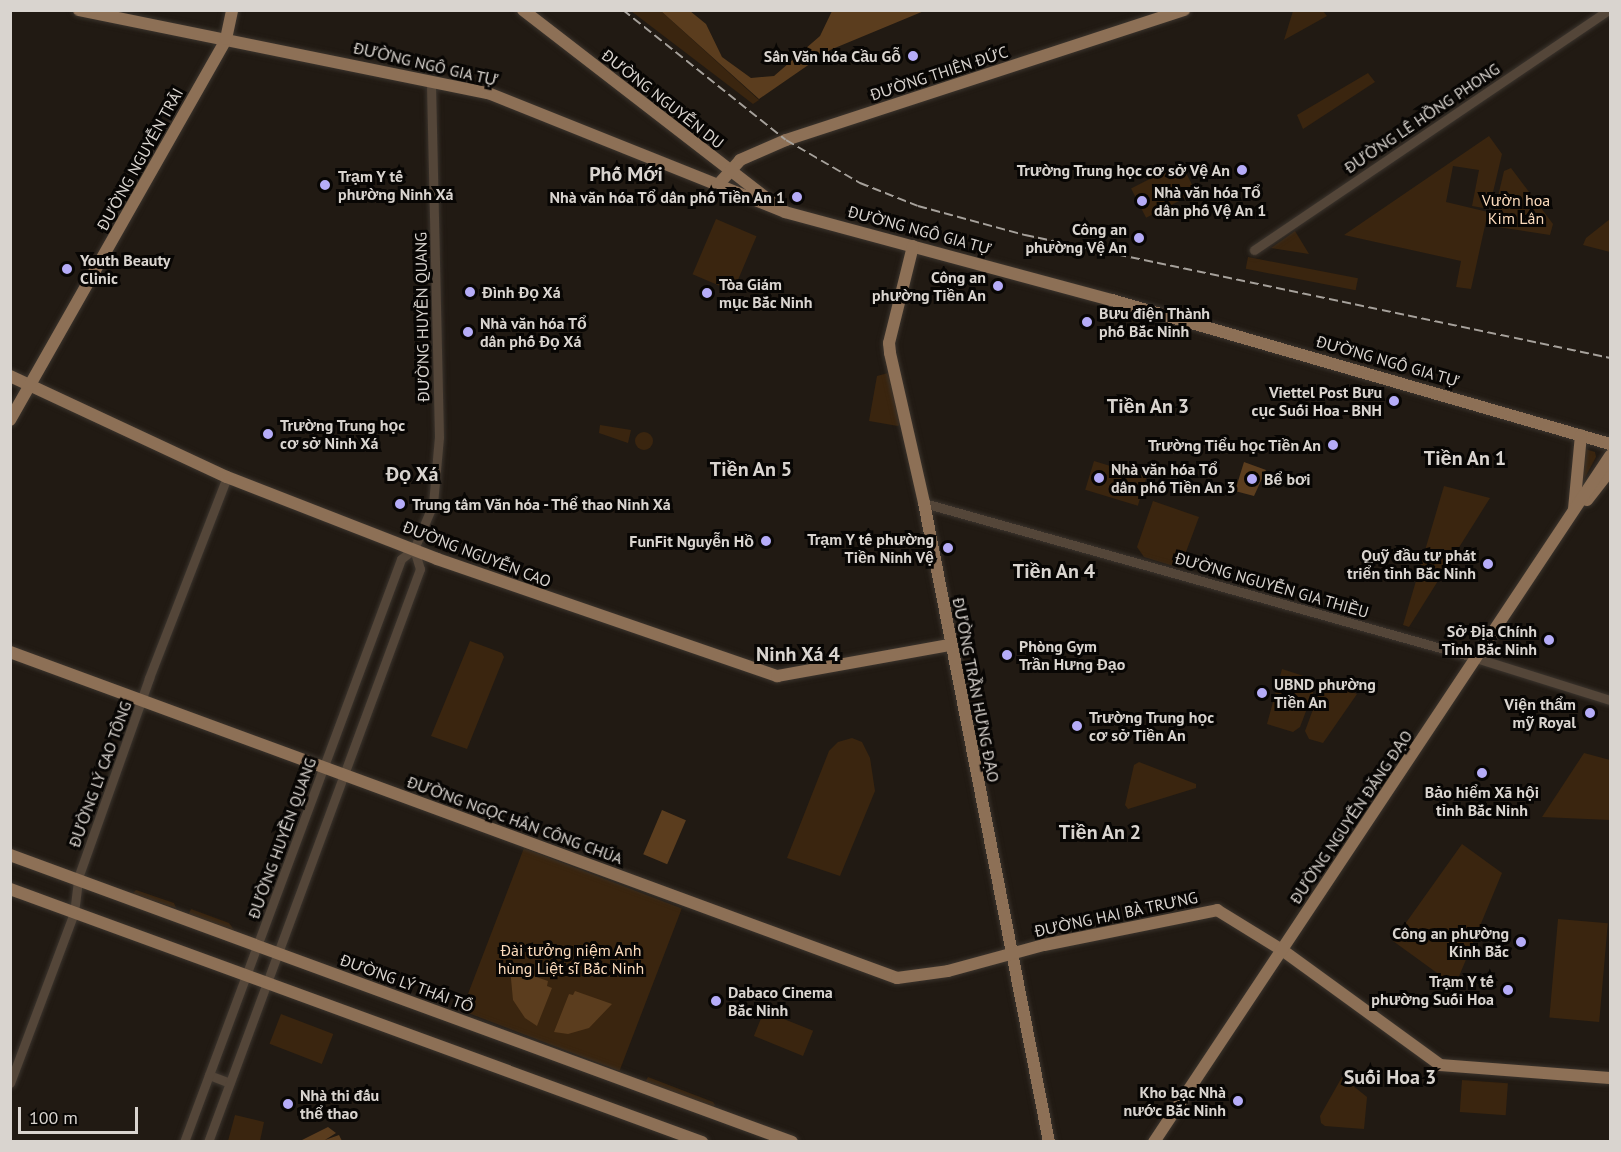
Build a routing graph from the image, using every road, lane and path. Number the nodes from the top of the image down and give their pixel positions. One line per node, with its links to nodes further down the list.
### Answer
1 (79, 10): 6 (main road, ĐƯỜNG NGÔ GIA TỰ)
2 (232, 10): 6 (main road)
3 (523, 10): 8 (main road, ĐƯỜNG NGUYỄN DU)
4 (1184, 10): 8 (main road, ĐƯỜNG THIÊN ĐỨC)
5 (1608, 10): 12 (street, ĐƯỜNG LÊ HỒNG PHONG)
6 (226, 39): 7 (main road, ĐƯỜNG NGÔ GIA TỰ); 14 (main road, ĐƯỜNG NGUYỄN TRÃI)
7 (431, 81): 9 (main road, ĐƯỜNG NGÔ GIA TỰ); 23 (street, ĐƯỜNG HUYỀN QUANG)
8 (730, 171): 9 (main road, ĐƯỜNG THIÊN ĐỨC); 10 (main road, ĐƯỜNG NGUYỄN DU)
9 (716, 187): 10 (main road, ĐƯỜNG NGÔ GIA TỰ)
10 (785, 212): 11 (main road, ĐƯỜNG NGÔ GIA TỰ)
11 (913, 246): 16 (main road, ĐƯỜNG NGÔ GIA TỰ); 21 (main road, ĐƯỜNG TRẦN HƯNG ĐẠO)
12 (1254, 250)
13 (10, 376): 14 (main road, ĐƯỜNG NGUYỄN CAO)
14 (30, 385): 15 (main road, ĐƯỜNG NGUYỄN TRÃI); 20 (main road, ĐƯỜNG NGUYỄN CAO)
15 (10, 420)
16 (1581, 435): 17 (main road, ĐƯỜNG NGÔ GIA TỰ); 22 (main road)
17 (1611, 444)
18 (1611, 456): 22 (main road, ĐƯỜNG NGUYỄN ĐĂNG ĐẠO)
19 (1611, 471): 22 (main road, ĐƯỜNG NGUYỄN ĐĂNG ĐẠO)
20 (227, 477): 23 (main road, ĐƯỜNG NGUYỄN CAO); 27 (street, ĐƯỜNG LÝ CAO TÔNG)
21 (924, 503): 24 (main road, ĐƯỜNG TRẦN HƯNG ĐẠO); 26 (street, ĐƯỜNG NGUYỄN GIA THIỀU)
22 (1574, 511): 26 (main road, ĐƯỜNG NGUYỄN ĐĂNG ĐẠO)
23 (414, 549): 24 (main road, ĐƯỜNG NGUYỄN CAO); 29 (street, ĐƯỜNG HUYỀN QUANG); 30 (street, ĐƯỜNG HUYỀN QUANG)
24 (950, 645): 40 (main road, ĐƯỜNG TRẦN HƯNG ĐẠO)
25 (10, 652): 27 (main road, ĐƯỜNG NGỌC HÂN CÔNG CHÚA)
26 (1476, 658): 28 (street, ĐƯỜNG NGUYỄN GIA THIỀU); 38 (main road, ĐƯỜNG NGUYỄN ĐĂNG ĐẠO)
27 (142, 700): 29 (main road, ĐƯỜNG NGỌC HÂN CÔNG CHÚA); 34 (street, ĐƯỜNG LÝ CAO TÔNG)
28 (1611, 700)
29 (324, 767): 30 (main road, ĐƯỜNG NGỌC HÂN CÔNG CHÚA); 32 (street, ĐƯỜNG HUYỀN QUANG)
30 (344, 776): 33 (street, ĐƯỜNG HUYỀN QUANG); 40 (main road, ĐƯỜNG NGỌC HÂN CÔNG CHÚA)
31 (10, 855): 34 (main road, ĐƯỜNG LÝ THÁI TỔ)
32 (291, 855): 33 (street); 37 (street, ĐƯỜNG HUYỀN QUANG)
33 (311, 863): 39 (street, ĐƯỜNG HUYỀN QUANG)
34 (79, 880): 36 (street, ĐƯỜNG LÝ CAO TÔNG); 37 (main road, ĐƯỜNG LÝ THÁI TỔ)
35 (10, 889): 36 (main road)
36 (74, 913): 41 (main road); 45 (street, ĐƯỜNG LÝ CAO TÔNG)
37 (258, 945): 39 (main road, ĐƯỜNG LÝ THÁI TỔ); 41 (street, ĐƯỜNG HUYỀN QUANG)
38 (1282, 950): 40 (main road, ĐƯỜNG HAI BÀ TRƯNG); 44 (main road, ĐƯỜNG HAI BÀ TRƯNG); 52 (main road, ĐƯỜNG NGUYỄN ĐĂNG ĐẠO)
39 (280, 953): 42 (street, ĐƯỜNG HUYỀN QUANG); 50 (main road, ĐƯỜNG LÝ THÁI TỔ)
40 (1012, 955): 51 (main road, ĐƯỜNG TRẦN HƯNG ĐẠO)
41 (247, 976): 42 (main road); 43 (street, ĐƯỜNG HUYỀN QUANG)
42 (268, 984): 46 (street, ĐƯỜNG HUYỀN QUANG); 49 (main road)
43 (209, 1075): 46 (street); 47 (street, ĐƯỜNG HUYỀN QUANG)
44 (1611, 1078)
45 (10, 1083)
46 (230, 1083): 48 (street, ĐƯỜNG HUYỀN QUANG)
47 (184, 1142)
48 (208, 1142)
49 (702, 1142)
50 (792, 1142)
51 (1049, 1142)
52 (1154, 1142)

